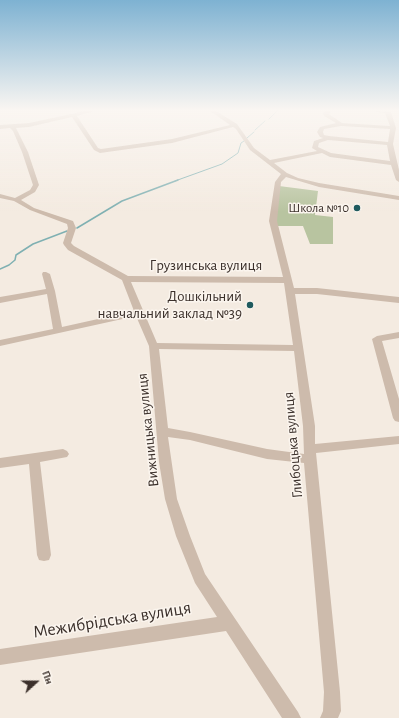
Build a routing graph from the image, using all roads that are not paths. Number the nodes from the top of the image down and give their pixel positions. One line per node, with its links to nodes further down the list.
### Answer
1 (390, 144): 9 (street)
2 (22, 145): 14 (street)
3 (93, 145): 4 (street)
4 (152, 145)
5 (250, 145): 8 (street)
6 (316, 145): 7 (street)
7 (321, 152): 8 (street); 9 (street)
8 (269, 162): 10 (street)
9 (393, 163): 11 (street)
10 (285, 174): 13 (street); 17 (street, Глибоцька вулиця)
11 (399, 180)
12 (0, 196): 14 (street)
13 (399, 198)
14 (16, 200): 16 (street)
15 (46, 274): 18 (street)
16 (126, 279): 17 (street, Грузинська вулиця); 21 (street, Вижницька вулиця)
17 (288, 286): 20 (street, Грузинська вулиця); 26 (street, Глибоцька вулиця)
18 (51, 291): 19 (street); 22 (street)
19 (0, 300)
20 (399, 300)
21 (139, 313): 22 (street); 25 (street, Вижницька вулиця)
22 (58, 330): 24 (street)
23 (399, 335): 27 (street)
24 (0, 343)
25 (154, 346): 26 (street); 28 (street, Вижницька вулиця)
26 (299, 348): 31 (street, Глибоцька вулиця)
27 (399, 418)
28 (162, 432): 31 (street); 35 (street, Вижницька вулиця)
29 (399, 440): 31 (street)
30 (63, 454): 32 (street)
31 (309, 454): 38 (street, Глибоцька вулиця)
32 (34, 458): 33 (street); 34 (street)
33 (0, 463)
34 (44, 555)
35 (230, 623): 36 (street, Межибрідська вулиця); 37 (street, Вижницька вулиця)
36 (0, 657)
37 (292, 718)
38 (329, 718)

